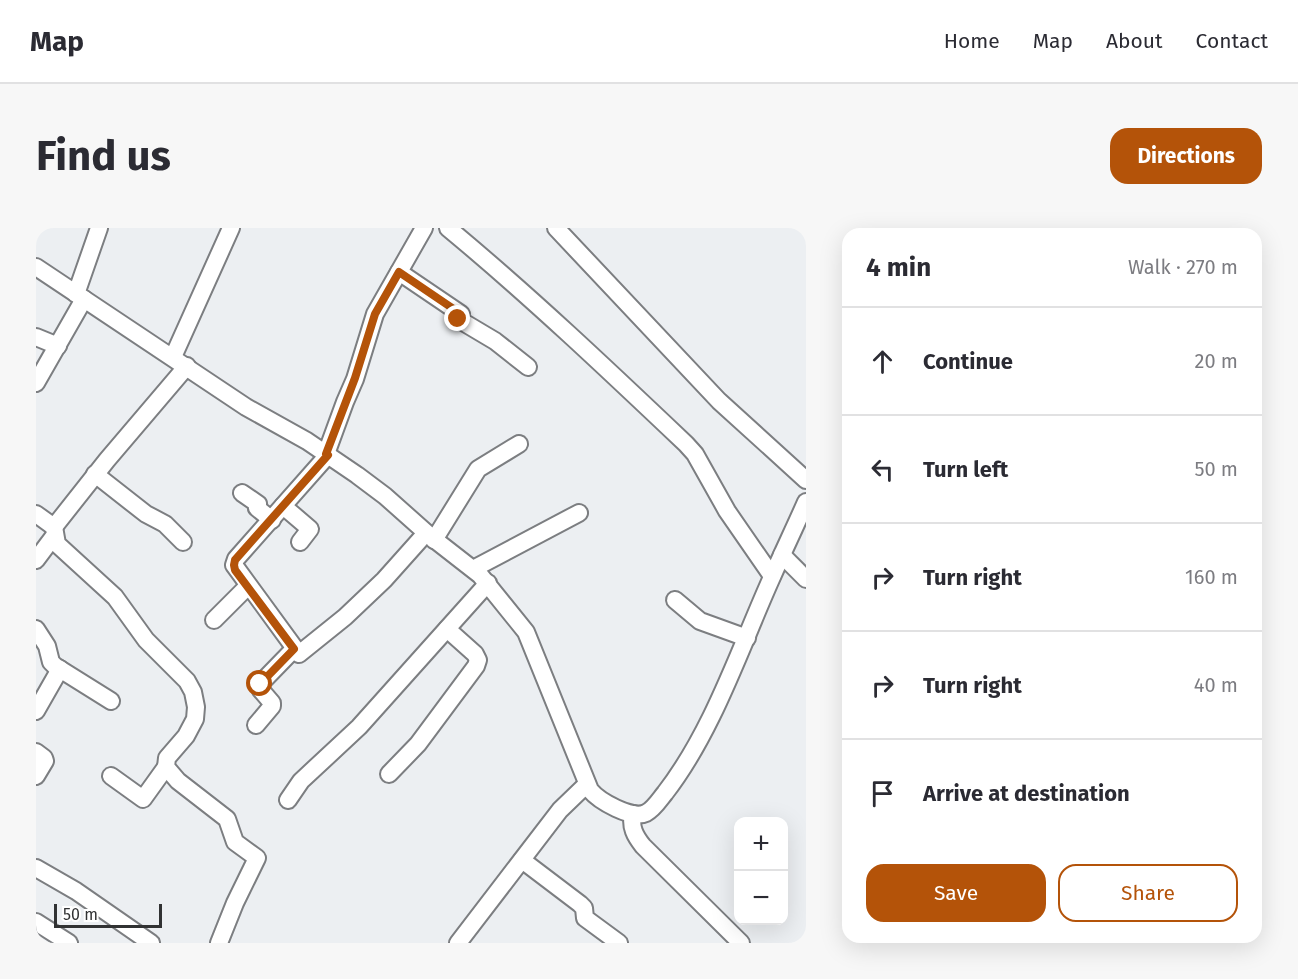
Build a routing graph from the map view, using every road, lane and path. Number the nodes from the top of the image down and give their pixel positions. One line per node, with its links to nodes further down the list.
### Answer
1 (99, 228): 8 (street)
2 (231, 228): 11 (street)
3 (424, 228): 7 (street)
4 (448, 228): 32 (street)
5 (556, 228): 17 (street)
6 (36, 267): 8 (street)
7 (399, 272): 12 (street); 15 (street)
8 (80, 297): 10 (street); 11 (street)
9 (36, 337): 10 (street)
10 (58, 346): 13 (street)
11 (180, 362): 15 (street); 16 (street)
12 (528, 367)
13 (36, 383)
14 (519, 444): 25 (street)
15 (327, 455): 20 (street); 25 (street)
16 (95, 474): 24 (street); 26 (street)
17 (806, 480)
18 (242, 493): 23 (street)
19 (806, 502): 28 (street)
20 (283, 506): 23 (street); 27 (street)
21 (579, 513): 30 (street)
22 (36, 514): 24 (street)
23 (272, 520): 34 (street)
24 (54, 531): 29 (street); 46 (street)
25 (430, 536): 30 (street); 40 (street)
26 (183, 542)
27 (300, 542)
28 (782, 555): 31 (street); 32 (street)
29 (36, 560)
30 (473, 568): 33 (street)
31 (801, 574)
32 (772, 576): 39 (street)
33 (488, 583): 38 (street); 50 (street)
34 (248, 586): 36 (street); 40 (street)
35 (675, 600): 39 (street)
36 (214, 620)
37 (36, 629): 41 (street)
38 (447, 629): 47 (street); 51 (street)
39 (747, 638): 52 (street)
40 (294, 649): 44 (street)
41 (60, 669): 42 (street); 43 (street)
42 (111, 701)
43 (36, 711)
44 (256, 725)
45 (36, 752): 48 (street)
46 (166, 767): 49 (street); 58 (street)
47 (389, 774)
48 (36, 776)
49 (111, 776)
50 (587, 784): 52 (street); 53 (street)
51 (288, 800)
52 (633, 814): 61 (street)
53 (522, 860): 59 (street); 60 (street)
54 (36, 868): 57 (street)
55 (36, 922): 56 (street)
56 (63, 941)
57 (151, 943)
58 (219, 943)
59 (459, 943)
60 (619, 943)
61 (741, 943)

